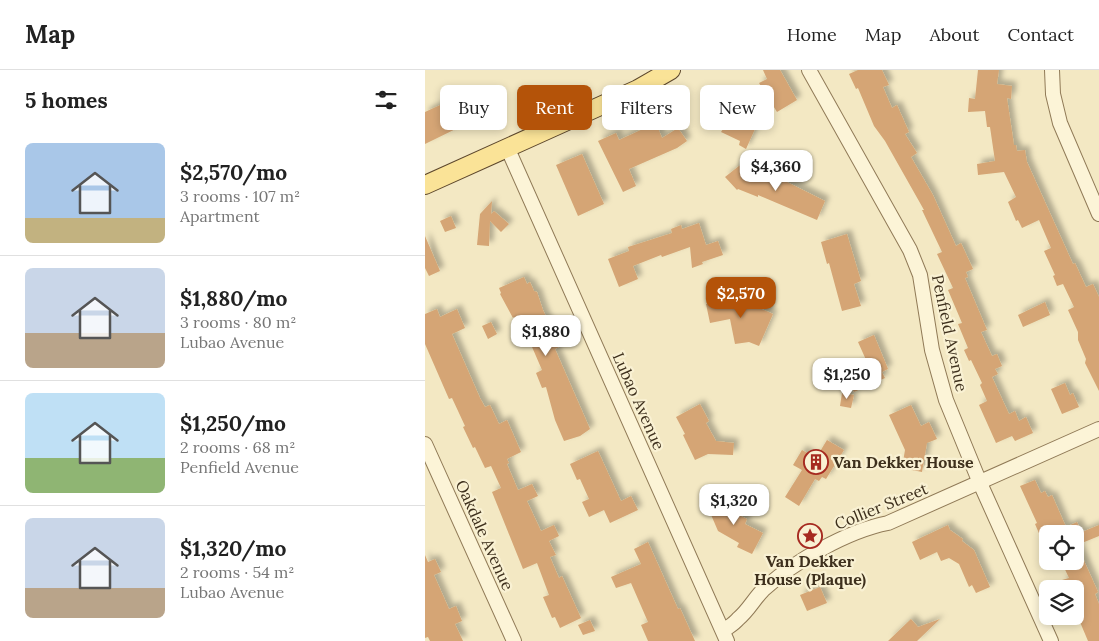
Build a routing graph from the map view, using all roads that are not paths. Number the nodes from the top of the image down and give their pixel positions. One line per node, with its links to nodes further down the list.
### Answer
1 (671, 70): 4 (main road)
2 (809, 70): 9 (street, Penfield Avenue)
3 (1052, 70): 6 (street)
4 (507, 147): 5 (main road); 10 (street, Lubao Avenue)
5 (425, 185)
6 (1099, 214)
7 (1099, 429): 9 (street, Collier Street)
8 (425, 444): 11 (street, Oakdale Avenue)
9 (980, 483): 10 (street, Collier Street); 12 (street, Penfield Avenue)
10 (725, 636)
11 (514, 641)
12 (1051, 641)

